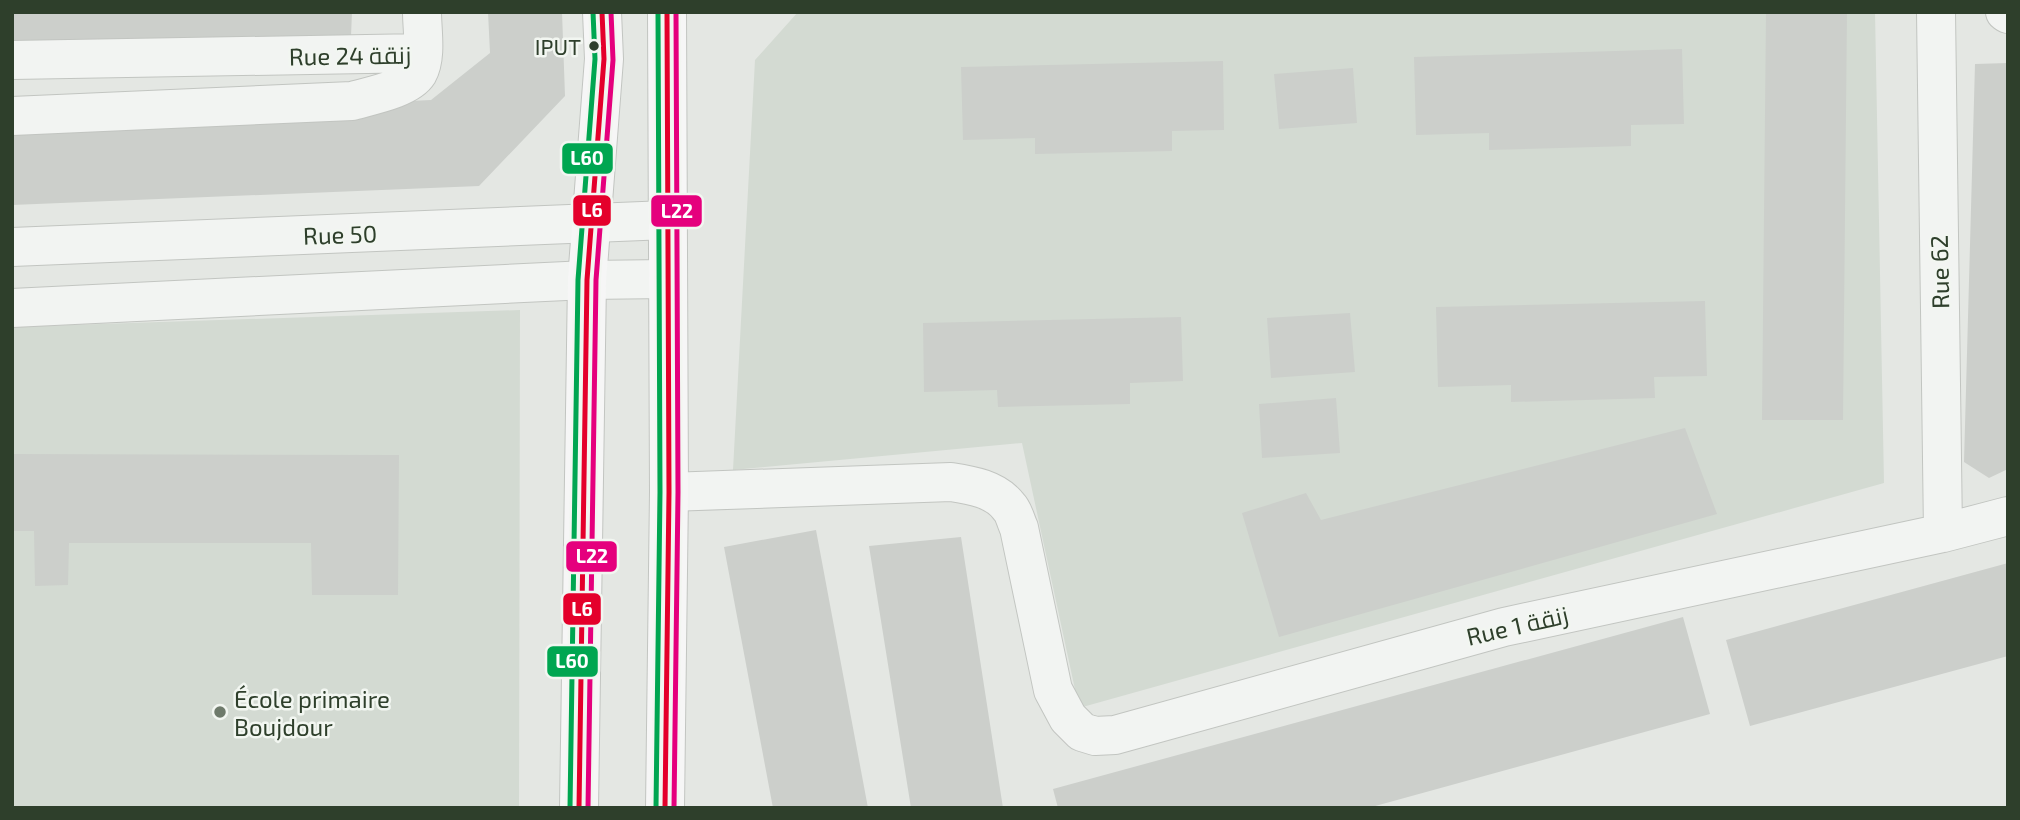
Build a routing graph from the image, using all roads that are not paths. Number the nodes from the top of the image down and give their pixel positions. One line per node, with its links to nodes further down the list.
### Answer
1 (422, 12): 5 (street)
2 (602, 12): 9 (street)
3 (667, 12): 8 (street)
4 (1936, 12): 16 (street, Rue 62)
5 (423, 53): 6 (street, Rue 24 زنقة); 7 (street, Rue 24 زنقة)
6 (12, 60)
7 (12, 116)
8 (667, 220): 9 (street, Rue 50); 11 (street)
9 (590, 224): 10 (street, Rue 50); 12 (street)
10 (12, 247)
11 (666, 278): 12 (street); 14 (street)
12 (587, 280): 13 (street); 17 (street)
13 (12, 308)
14 (669, 492): 16 (street, Rue 1 زنقة); 18 (street)
15 (2008, 516): 16 (street, Rue 1 زنقة)
16 (1943, 533)
17 (579, 808)
18 (665, 808)

